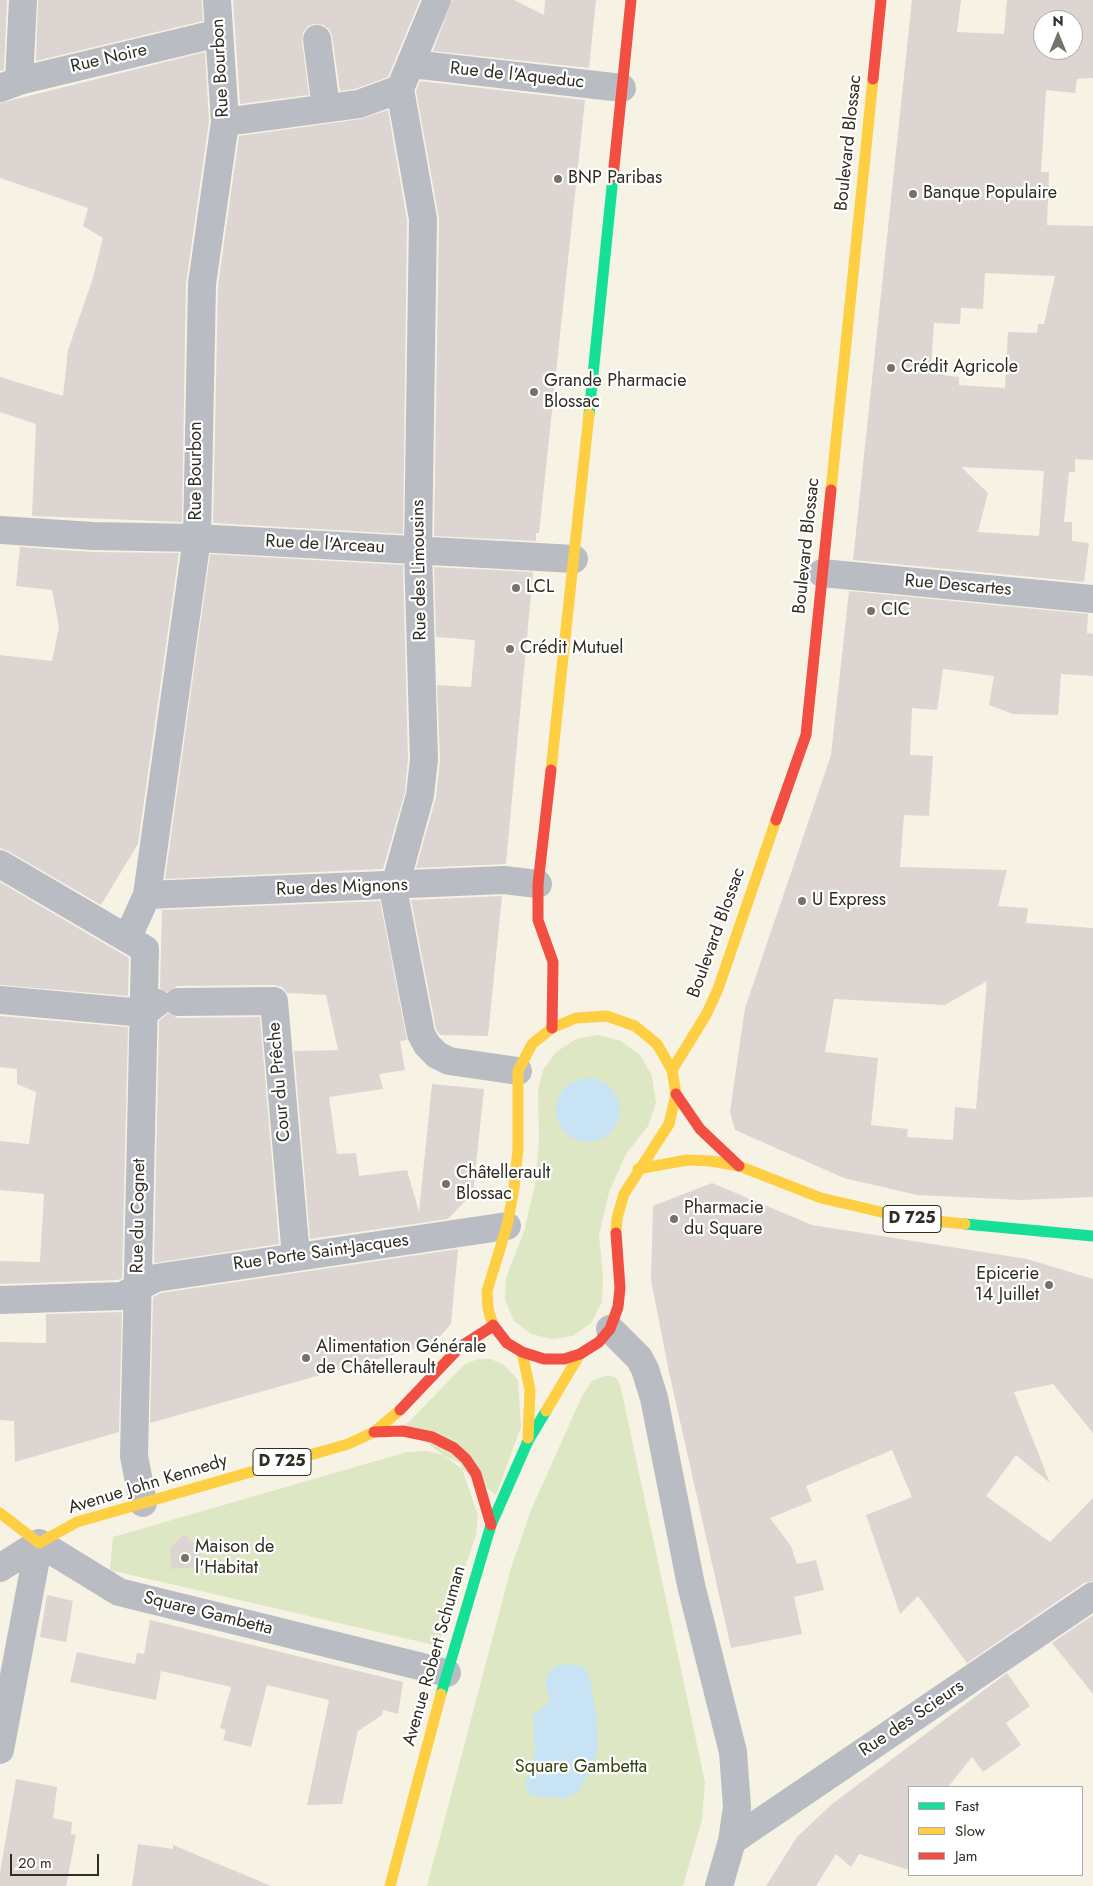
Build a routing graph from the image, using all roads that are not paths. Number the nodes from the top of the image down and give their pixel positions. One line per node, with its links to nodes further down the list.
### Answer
1 (23, 0): 9 (street)
2 (217, 0): 6 (street, Rue Bourbon)
3 (437, 0): 8 (street)
4 (631, 0): 10 (main road)
5 (881, 0): 18 (main road, Boulevard Blossac)
6 (219, 33): 9 (street, Rue Noire); 13 (street, Rue Bourbon)
7 (318, 39): 12 (street)
8 (412, 64): 10 (street, Rue de l'Aqueduc); 11 (street)
9 (10, 84)
10 (622, 88): 17 (main road)
11 (400, 89): 12 (street); 16 (street, Rue des Limousins)
12 (326, 108): 13 (street)
13 (225, 122): 15 (street, Rue Bourbon)
14 (0, 530): 15 (street, Rue de l'Arceau)
15 (197, 538): 16 (street, Rue de l'Arceau); 23 (street, Rue Bourbon)
16 (418, 550): 17 (street, Rue de l'Arceau); 22 (street, Rue des Limousins)
17 (574, 559): 21 (main road)
18 (822, 573): 19 (street, Rue Descartes); 28 (main road, Boulevard Blossac)
19 (1093, 598)
20 (0, 864): 24 (street)
21 (538, 884): 22 (street, Rue des Mignons); 27 (main road)
22 (395, 886): 23 (street, Rue des Mignons); 29 (street, Rue des Limousins)
23 (147, 895): 24 (street, Rue Bourbon)
24 (128, 937): 26 (street, Rue du Cognet)
25 (0, 1000): 26 (street)
26 (160, 1006): 35 (street, Cour du Prêche); 36 (street, Rue du Cognet)
27 (552, 1028): 28 (main road); 29 (main road)
28 (672, 1070): 30 (main road)
29 (518, 1072): 33 (main road)
30 (676, 1094): 31 (main road, D 725); 32 (main road)
31 (739, 1166): 32 (main road, D 725); 34 (main road, D 725)
32 (638, 1169): 39 (main road)
33 (507, 1226): 35 (street, Rue Porte Saint-Jacques); 38 (main road)
34 (1093, 1236)
35 (296, 1257): 36 (street, Rue Porte Saint-Jacques)
36 (138, 1289): 37 (street, Rue Porte Saint-Jacques); 44 (street, Rue du Cognet)
37 (0, 1300)
38 (493, 1326): 40 (main road); 42 (main road, Avenue John Kennedy / D 725)
39 (610, 1329): 41 (main road); 52 (street)
40 (522, 1352): 41 (main road); 43 (main road, Avenue Robert Schuman)
41 (580, 1354): 43 (main road, Avenue Robert Schuman)
42 (374, 1432): 44 (main road, Avenue John Kennedy / D 725); 46 (main road, D 725)
43 (528, 1441): 46 (main road, Avenue Robert Schuman)
44 (143, 1503): 47 (main road, Avenue John Kennedy / D 725)
45 (0, 1513): 47 (main road)
46 (491, 1525): 50 (main road, Avenue Robert Schuman)
47 (39, 1543): 48 (street); 50 (street, Square Gambetta); 51 (street)
48 (0, 1568)
49 (1093, 1596): 52 (street, Rue des Scieurs)
50 (447, 1673): 53 (main road, Avenue Robert Schuman)
51 (0, 1750)
52 (732, 1841): 54 (street)
53 (390, 1886)
54 (719, 1886)

